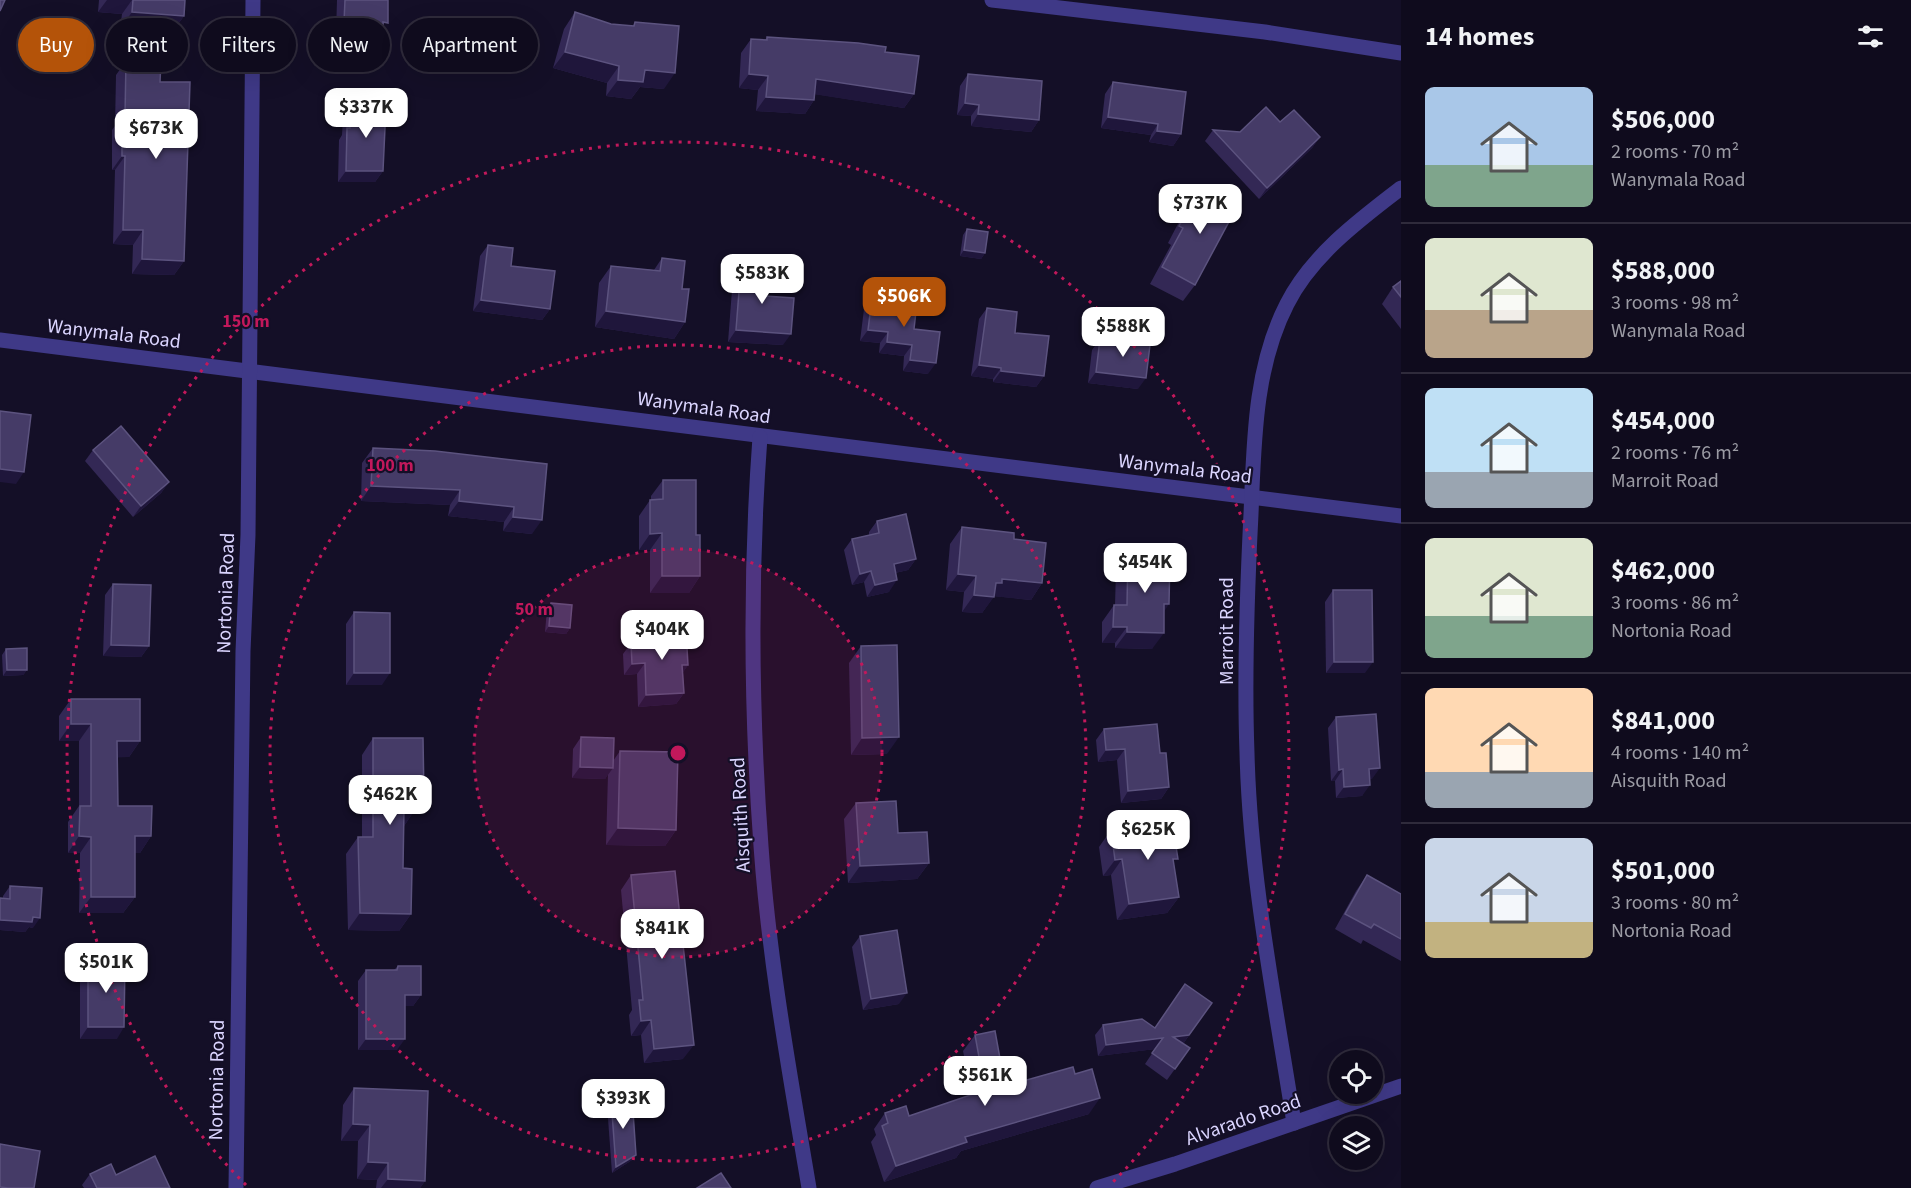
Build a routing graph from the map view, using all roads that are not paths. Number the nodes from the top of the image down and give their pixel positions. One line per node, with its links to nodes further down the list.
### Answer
1 (254, 0): 6 (street, Nortonia Road)
2 (992, 0): 3 (street)
3 (1401, 53)
4 (1401, 188): 8 (street, Marroit Road)
5 (0, 340): 6 (street, Wanymala Road)
6 (249, 371): 7 (street, Wanymala Road); 12 (street, Nortonia Road)
7 (760, 436): 8 (street, Wanymala Road); 13 (street, Aisquith Road)
8 (1251, 497): 9 (street, Wanymala Road); 11 (street, Marroit Road)
9 (1401, 516)
10 (1401, 1086): 11 (street, Alvarado Road)
11 (1294, 1123): 14 (street, Alvarado Road)
12 (236, 1188)
13 (809, 1188)
14 (1097, 1188)

